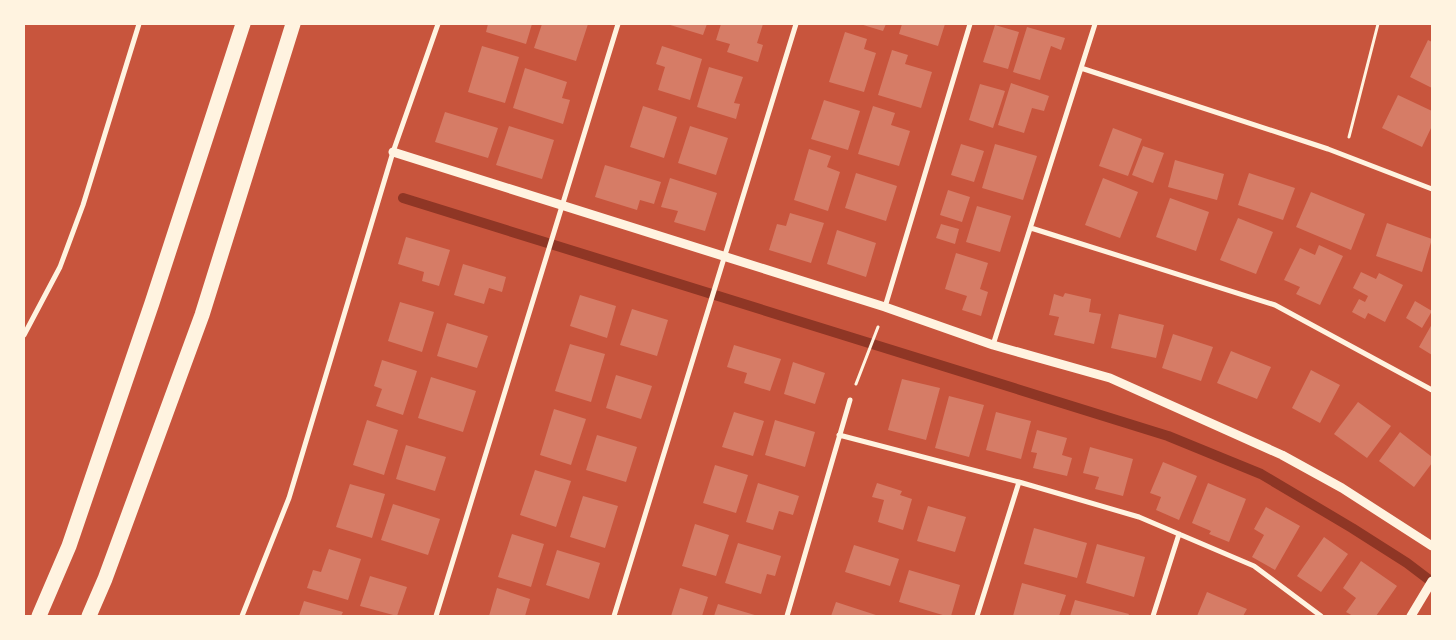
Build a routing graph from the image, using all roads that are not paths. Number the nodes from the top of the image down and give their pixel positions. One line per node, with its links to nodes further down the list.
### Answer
1 (139, 24): 16 (street)
2 (244, 24): 25 (highway)
3 (292, 24): 26 (highway)
4 (438, 24): 10 (street)
5 (618, 24): 12 (street)
6 (796, 24): 14 (street)
7 (970, 24): 15 (street)
8 (1095, 24): 9 (street)
9 (1081, 68): 11 (street); 13 (street)
10 (393, 152): 12 (street); 27 (street)
11 (1432, 189)
12 (563, 205): 14 (street); 28 (street)
13 (1031, 228): 17 (street); 18 (street)
14 (725, 256): 15 (street); 29 (street)
15 (885, 307): 17 (street)
16 (24, 335)
17 (993, 345): 23 (street)
18 (1432, 390)
19 (850, 400): 20 (street)
20 (839, 435): 21 (street); 30 (street)
21 (1018, 482): 22 (street); 31 (street)
22 (1179, 534): 32 (street); 33 (street)
23 (1432, 546)
24 (1432, 581): 34 (street)
25 (39, 616)
26 (89, 616)
27 (242, 616)
28 (436, 616)
29 (614, 616)
30 (787, 616)
31 (977, 616)
32 (1154, 616)
33 (1321, 616)
34 (1411, 616)

